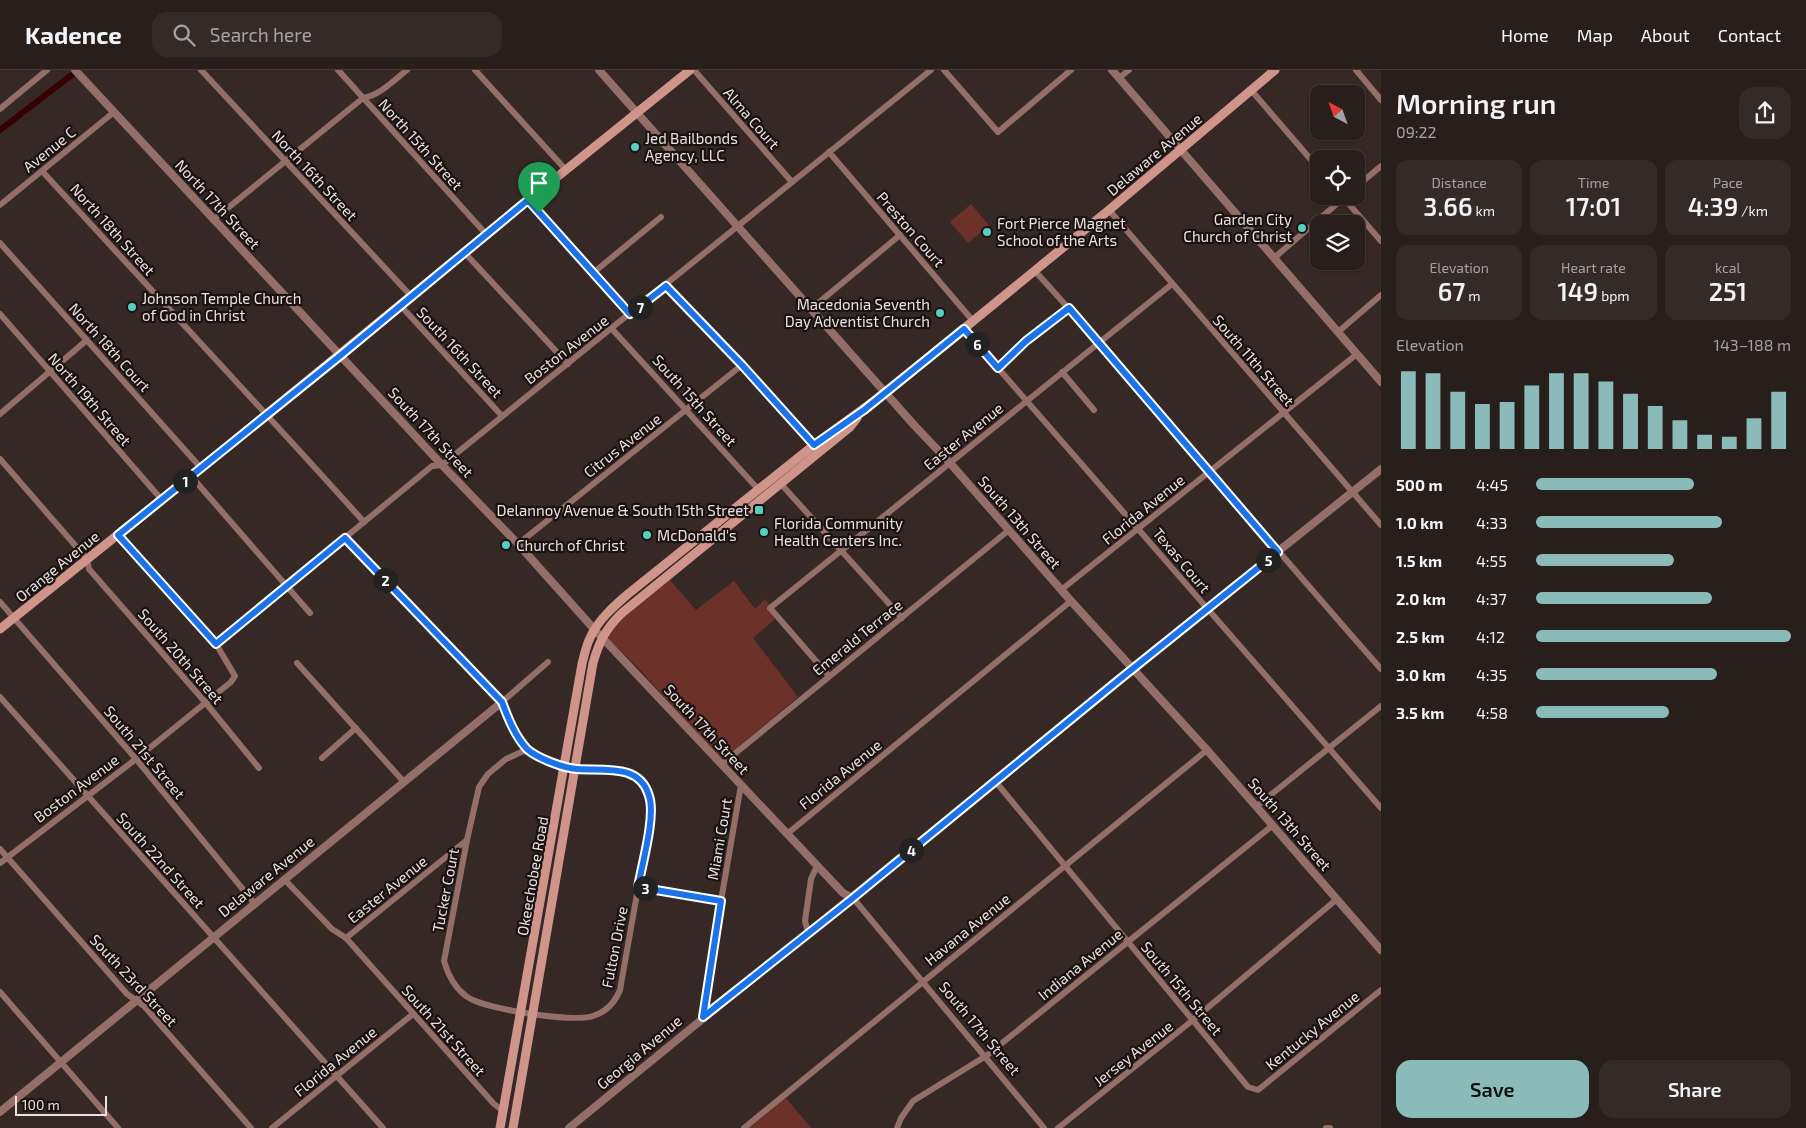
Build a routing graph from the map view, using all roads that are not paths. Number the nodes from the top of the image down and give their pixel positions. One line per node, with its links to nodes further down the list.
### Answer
1 (48, 70): 20 (street)
2 (75, 70): 21 (street, North 17th Street)
3 (201, 70): 26 (street, North 16th Street)
4 (338, 70): 18 (street, North 15th Street)
5 (407, 70): 18 (street)
6 (475, 70): 28 (street)
7 (599, 70): 22 (street, South 13th Street)
8 (692, 70): 22 (main road, Orange Avenue); 31 (street, Alma Court)
9 (931, 70): 24 (street, Boston Avenue)
10 (944, 70): 11 (street)
11 (1071, 70)
12 (1112, 70): 16 (street)
13 (1129, 70): 16 (street)
14 (1275, 70): 17 (main road, Delaware Avenue)
15 (1356, 70): 19 (street)
16 (1119, 78): 23 (street)
17 (1251, 90): 23 (main road, Delaware Avenue); 25 (street)
18 (363, 98): 26 (street); 40 (street, North 15th Street)
19 (1381, 100)
20 (0, 109)
21 (114, 112): 29 (street, Avenue C); 38 (street, North 17th Street)
22 (638, 113): 28 (main road, Orange Avenue); 39 (street, South 13th Street)
23 (1182, 150): 36 (main road, Delaware Avenue); 45 (street)
24 (830, 152): 31 (street, Boston Avenue); 41 (street, Preston Court)
25 (1310, 159)
26 (285, 160): 38 (street); 51 (street, North 16th Street)
27 (1381, 166): 30 (street)
28 (566, 170): 32 (main road, Orange Avenue)
29 (42, 171): 33 (street, Avenue C); 77 (street, North 18th Street)
30 (1365, 179)
31 (792, 182): 39 (street, Boston Avenue)
32 (528, 200): 40 (main road, Orange Avenue); 47 (street)
33 (0, 205)
34 (1335, 205): 45 (street)
35 (1351, 205): 43 (street)
36 (1109, 210): 46 (main road, Delaware Avenue); 48 (street, South 11th Street)
37 (660, 217): 47 (street)
38 (213, 220): 64 (street, North 17th Street)
39 (738, 227): 49 (street, Boston Avenue); 54 (street, South 13th Street)
40 (486, 234): 44 (main road, Orange Avenue)
41 (900, 235): 54 (street); 57 (street, Preston Court)
42 (0, 242): 61 (street, North 18th Court)
43 (1381, 242)
44 (464, 252): 51 (main road, Orange Avenue); 65 (street)
45 (1274, 258): 60 (street)
46 (1035, 270): 53 (street); 57 (main road, Delaware Avenue)
47 (594, 273): 56 (street)
48 (1172, 284): 62 (street, Easter Avenue); 75 (street, South 11th Street)
49 (666, 286): 56 (street, Boston Avenue); 66 (street)
50 (1381, 295): 60 (street)
51 (411, 296): 52 (main road, Orange Avenue)
52 (400, 305): 64 (main road, Orange Avenue); 78 (street, South 16th Street)
53 (1069, 308): 62 (street); 67 (street)
54 (811, 309): 71 (street, South 13th Street)
55 (0, 314): 68 (street, North 19th Street)
56 (630, 314): 58 (street, Boston Avenue)
57 (973, 321): 59 (main road, Delaware Avenue)
58 (612, 328): 65 (street, Boston Avenue); 73 (street, South 15th Street)
59 (964, 329): 67 (street, Texas Court); 71 (main road, Delaware Avenue)
60 (1338, 332): 63 (street)
61 (87, 340): 68 (street); 83 (street, North 18th Court)
62 (1099, 342): 69 (street, Easter Avenue); 85 (street)
63 (1357, 354): 70 (street); 75 (street, Florida Avenue)
64 (341, 355): 77 (main road, Orange Avenue); 82 (street, South 17th Street)
65 (568, 364): 78 (street, Boston Avenue)
66 (742, 365): 73 (street, Citrus Avenue); 79 (street)
67 (998, 368): 72 (street, Texas Court)
68 (50, 372): 76 (street); 90 (street, North 19th Street)
69 (1062, 372): 72 (street, Easter Avenue); 74 (street)
70 (1381, 382)
71 (885, 393): 79 (main road, Delaware Avenue); 81 (street, South 13th Street)
72 (1027, 401): 81 (street, Easter Avenue); 93 (street, Texas Court)
73 (686, 410): 88 (street, South 15th Street); 97 (street, Citrus Avenue)
74 (1094, 410)
75 (1283, 412): 85 (street, Florida Avenue); 89 (street, South 11th Street)
76 (0, 414)
77 (267, 414): 83 (main road, Orange Avenue); 91 (street, North 18th Street)
78 (502, 416): 82 (street, Boston Avenue)
79 (817, 448): 87 (main road, Delaware Avenue); 88 (main road, Delaware Avenue)
80 (0, 459): 100 (street, South 20th Street)
81 (950, 463): 94 (street, South 13th Street); 98 (street, Easter Avenue)
82 (442, 465): 91 (street, Boston Avenue); 97 (street, South 17th Street)
83 (201, 468): 86 (main road, Orange Avenue)
84 (1381, 469): 89 (street, Georgia Avenue)
85 (1210, 471): 93 (street, Florida Avenue); 99 (street)
86 (191, 476): 90 (main road, Orange Avenue); 101 (street)
87 (781, 484): 98 (street); 111 (main road, Delaware Avenue)
88 (758, 488): 109 (main road, Delaware Avenue)
89 (1352, 492): 92 (street, South 11th Street); 99 (street, Georgia Avenue)
90 (162, 500): 95 (main road, Orange Avenue)
91 (364, 522): 96 (street, Boston Avenue)
92 (1381, 526)
93 (1139, 528): 102 (street, Florida Avenue); 105 (street, Texas Court)
94 (1009, 530): 102 (street, South 13th Street); 108 (street, Emerald Terrace)
95 (118, 535): 100 (main road, Orange Avenue); 112 (street)
96 (345, 538): 101 (street, Boston Avenue); 120 (street)
97 (518, 544): 109 (street, South 17th Street)
98 (840, 550): 108 (street); 117 (street, Easter Avenue)
99 (1278, 552): 105 (street, Georgia Avenue); 116 (street)
100 (87, 560): 107 (main road, Orange Avenue); 119 (street, South 20th Street)
101 (286, 586): 106 (street); 112 (street, Boston Avenue)
102 (1061, 590): 103 (street, South 13th Street)
103 (1071, 601): 115 (street, South 13th Street); 139 (street, Florida Avenue)
104 (0, 602): 107 (street, South 21st Street)
105 (1207, 610): 115 (street, Georgia Avenue); 123 (street, Texas Court)
106 (310, 613)
107 (14, 618): 110 (main road, Orange Avenue); 127 (street, South 21st Street)
108 (902, 618): 117 (street, Emerald Terrace)
109 (594, 629): 111 (street, South 17th Street); 129 (main road, Okeechobee Road)
110 (0, 630)
111 (602, 637): 128 (street, South 17th Street); 131 (main road, Okeechobee Road)
112 (216, 644): 119 (street, Boston Avenue)
113 (548, 662): 120 (street, Delaware Avenue)
114 (297, 663): 122 (street)
115 (1132, 669): 125 (street, South 13th Street); 132 (street, Georgia Avenue)
116 (1381, 669)
117 (829, 676): 128 (street, Emerald Terrace)
118 (0, 697): 135 (street, South 22nd Street)
119 (205, 702): 127 (street, Boston Avenue); 130 (street, South 20th Street)
120 (502, 702): 124 (street); 133 (street, Delaware Avenue)
121 (1381, 706): 123 (street)
122 (356, 728): 126 (street); 133 (street)
123 (1329, 748): 136 (street); 137 (street, Texas Court)
124 (528, 750): 129 (street); 140 (street, Tucker Court)
125 (1208, 750): 136 (street, South 13th Street); 144 (street, Havana Avenue)
126 (322, 758)
127 (136, 759): 135 (street, Boston Avenue); 151 (street, South 21st Street)
128 (722, 764): 134 (street, South 17th Street)
129 (565, 767): 131 (street); 161 (main road, Okeechobee Road)
130 (259, 768)
131 (576, 769): 147 (street, Fulton Drive); 162 (main road, Okeechobee Road)
132 (995, 781): 144 (street, South 15th Street); 148 (street, Georgia Avenue)
133 (404, 782): 146 (street, Delaware Avenue)
134 (741, 785): 139 (street, South 17th Street); 150 (street, Miami Court)
135 (87, 796): 142 (street, Boston Avenue); 153 (street, South 22nd Street)
136 (1257, 806): 138 (street, South 13th Street)
137 (1381, 808)
138 (1273, 825): 149 (street, South 13th Street); 155 (street, Indiana Avenue)
139 (787, 834): 145 (street, South 17th Street)
140 (467, 840): 154 (street, Easter Avenue); 161 (street, Tucker Court)
141 (0, 849): 142 (street, South 23rd Street)
142 (7, 857): 143 (street, Boston Avenue); 160 (street, South 23rd Street)
143 (0, 863)
144 (1065, 865): 155 (street, South 15th Street); 157 (street, Havana Avenue)
145 (817, 866): 148 (street, South 17th Street); 152 (street)
146 (284, 880): 151 (street, Delaware Avenue); 154 (street, South 21st Street)
147 (638, 887): 150 (street); 162 (street, Fulton Drive)
148 (853, 898): 152 (street, Georgia Avenue); 157 (street, South 17th Street)
149 (1337, 899): 156 (street, South 13th Street); 165 (street, Jersey Avenue)
150 (721, 901): 164 (street, Miami Court)
151 (255, 904): 153 (street, Delaware Avenue)
152 (808, 932): 164 (street, Georgia Avenue)
153 (213, 937): 160 (street, Delaware Avenue); 168 (street, South 22nd Street)
154 (346, 938): 163 (street, South 21st Street)
155 (1128, 942): 165 (street, South 15th Street); 166 (street, Indiana Avenue)
156 (1380, 946)
157 (923, 981): 166 (street, South 17th Street); 179 (street, Havana Avenue)
158 (1381, 990): 169 (street, Kentucky Avenue)
159 (0, 992): 167 (street)
160 (136, 1000): 167 (street, Delaware Avenue); 174 (street, South 23rd Street)
161 (521, 1013): 162 (street, Fulton Drive); 170 (main road, Okeechobee Road)
162 (533, 1013): 178 (main road, Okeechobee Road)
163 (414, 1014): 168 (street, Florida Avenue); 170 (street, South 21st Street)
164 (703, 1017): 172 (street, Georgia Avenue)
165 (1193, 1020): 169 (street, South 15th Street); 182 (street, Jersey Avenue)
166 (986, 1056): 180 (street, Indiana Avenue); 181 (street, South 17th Street)
167 (60, 1062): 171 (street, Delaware Avenue); 173 (street)
168 (337, 1076): 175 (street, Florida Avenue); 176 (street, South 22nd Street)
169 (1258, 1090)
170 (503, 1111): 177 (main road, Okeechobee Road)
171 (0, 1112)
172 (571, 1127)
173 (118, 1128)
174 (251, 1128)
175 (272, 1128)
176 (383, 1128)
177 (500, 1128)
178 (513, 1128)
179 (744, 1128)
180 (897, 1128)
181 (1044, 1128)
182 (1058, 1128)
183 (1326, 1128): 184 (street)
184 (1330, 1128)

